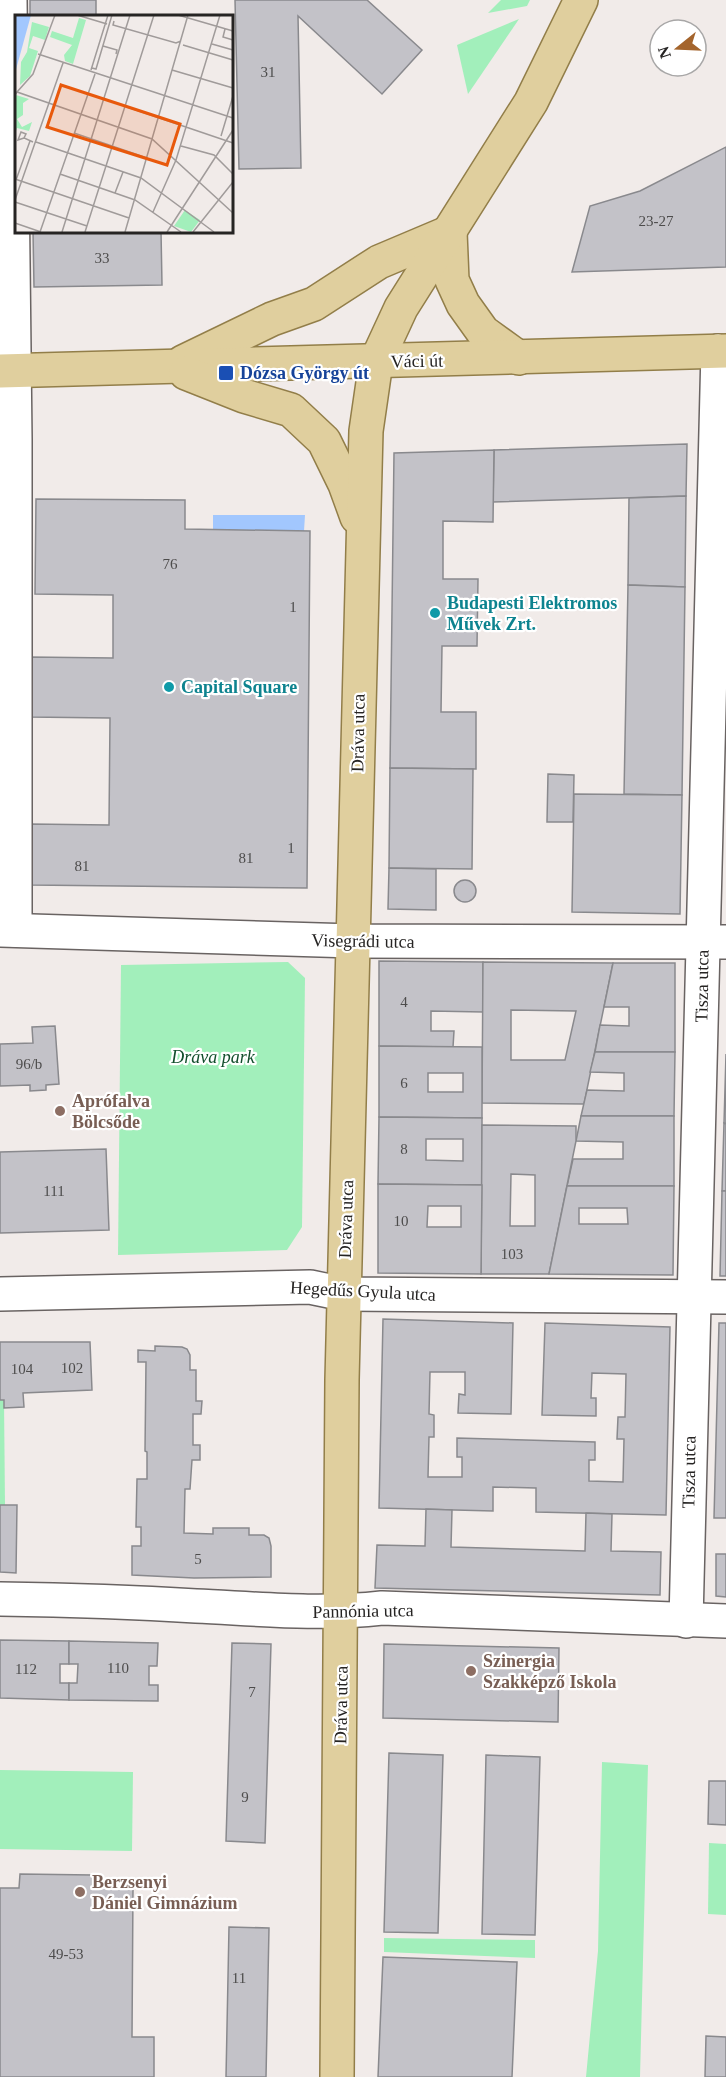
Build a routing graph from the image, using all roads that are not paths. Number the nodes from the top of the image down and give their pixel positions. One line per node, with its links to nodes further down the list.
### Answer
1 (10, 0): 8 (street)
2 (581, 0): 3 (main road)
3 (450, 232): 5 (main road); 6 (main road); 7 (main road)
4 (722, 351): 5 (main road, Váci út); 12 (street, Tisza utca)
5 (519, 358): 6 (main road, Váci út)
6 (376, 362): 7 (main road, Váci út); 9 (main road, Dráva utca)
7 (171, 367): 8 (main road, Váci út); 9 (main road)
8 (7, 371): 10 (street)
9 (363, 537): 11 (main road, Dráva utca)
10 (7, 930): 11 (street, Visegrádi utca)
11 (353, 941): 12 (street, Visegrádi utca); 14 (main road, Dráva utca)
12 (714, 942): 15 (street, Tisza utca)
13 (0, 1294): 14 (street, Hegedűs Gyula utca)
14 (344, 1294): 15 (street, Hegedűs Gyula utca); 18 (main road, Dráva utca)
15 (694, 1297): 16 (street, Hegedűs Gyula utca); 19 (street, Tisza utca)
16 (726, 1297)
17 (0, 1599): 18 (street, Pannónia utca)
18 (342, 1612): 19 (street, Pannónia utca); 21 (main road, Dráva utca)
19 (686, 1620): 20 (street, Pannónia utca)
20 (726, 1622)
21 (337, 2077)

